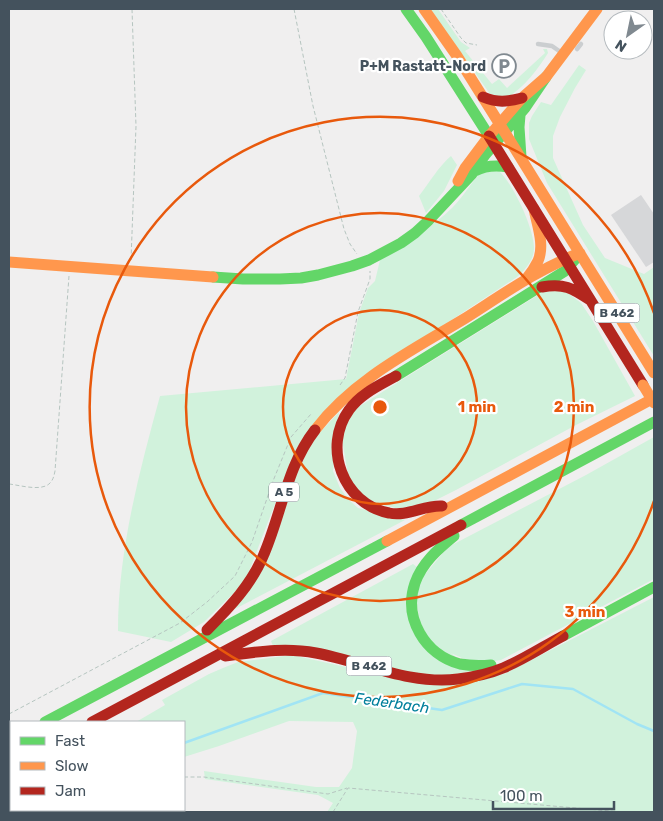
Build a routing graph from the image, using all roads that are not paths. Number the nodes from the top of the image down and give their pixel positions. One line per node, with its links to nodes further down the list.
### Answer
1 (406, 9): 13 (main road, B 462)
2 (424, 9): 9 (main road, B 462)
3 (597, 9): 7 (main road)
4 (538, 44): 7 (lane)
5 (581, 44): 6 (lane)
6 (577, 49)
7 (563, 54): 8 (main road)
8 (546, 77): 10 (main road); 11 (main road)
9 (483, 97): 10 (main road); 12 (main road, B 462)
10 (522, 98): 12 (main road)
11 (521, 114): 12 (main road); 14 (main road)
12 (502, 128): 13 (main road); 14 (main road, B 462)
13 (491, 140): 15 (main road, B 462); 16 (main road); 17 (main road)
14 (521, 157): 19 (main road, B 462)
15 (508, 167): 16 (main road); 18 (main road, B 462)
16 (473, 172): 17 (main road)
17 (451, 195): 20 (main road)
18 (534, 209): 21 (main road, B 462); 22 (main road, A 5)
19 (580, 253): 21 (main road, B 462); 25 (main road, B 462)
20 (9, 262)
21 (568, 262): 22 (main road, A 5); 23 (main road, B 462); 24 (main road, B 462)
22 (526, 280): 32 (main road, A 5)
23 (533, 290): 24 (main road, B 462); 29 (main road, B 462)
24 (590, 300): 27 (main road, B 462, bridge)
25 (654, 374)
26 (654, 398): 29 (main road, A 5)
27 (654, 403)
28 (654, 422): 30 (main road)
29 (451, 507): 32 (main road, A 5)
30 (479, 516): 33 (main road); 34 (main road)
31 (654, 588): 33 (main road)
32 (195, 643): 35 (main road, A 5)
33 (534, 652): 34 (main road, B 462)
34 (213, 658): 36 (main road)
35 (48, 721)
36 (94, 721)

